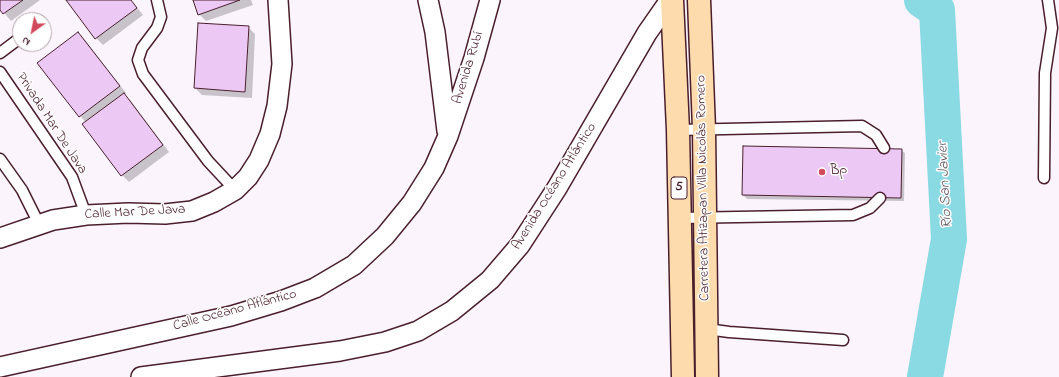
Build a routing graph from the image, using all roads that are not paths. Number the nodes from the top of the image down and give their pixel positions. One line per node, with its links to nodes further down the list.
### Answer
1 (157, 0): 17 (lane)
2 (278, 0): 17 (street, Calle Mar De Java)
3 (428, 0): 13 (street)
4 (490, 0): 13 (street, Avenida Rubí)
5 (671, 0): 11 (main road, Carretera Atizapan Villa Nicolás Romero / 5); 27 (street, Avenida Océano Atlántico)
6 (699, 0): 12 (main road, Carretera Atizapan Villa Nicolás Romero / 5)
7 (1048, 0): 16 (lane)
8 (12, 44): 9 (lane)
9 (0, 53)
10 (0, 72): 19 (lane, Privada Mar De Java)
11 (678, 130): 12 (lane); 21 (main road, Carretera Atizapan Villa Nicolás Romero / 5)
12 (704, 130): 14 (lane); 20 (main road, Carretera Atizapan Villa Nicolás Romero / 5)
13 (448, 136): 26 (street, Calle Océano Atlántico)
14 (884, 148)
15 (0, 159): 22 (lane)
16 (1044, 178)
17 (235, 190): 19 (street, Calle Mar De Java)
18 (880, 198): 20 (lane)
19 (86, 215): 22 (street, Calle Mar De Java)
20 (705, 217): 21 (lane); 24 (main road, Carretera Atizapan Villa Nicolás Romero / 5)
21 (680, 218): 28 (main road, Carretera Atizapan Villa Nicolás Romero / 5)
22 (38, 224): 23 (street, Calle Mar De Java)
23 (0, 238)
24 (707, 329): 25 (lane); 29 (main road, Carretera Atizapan Villa Nicolás Romero / 5)
25 (843, 340)
26 (0, 367)
27 (141, 377)
28 (683, 377)
29 (707, 377)

